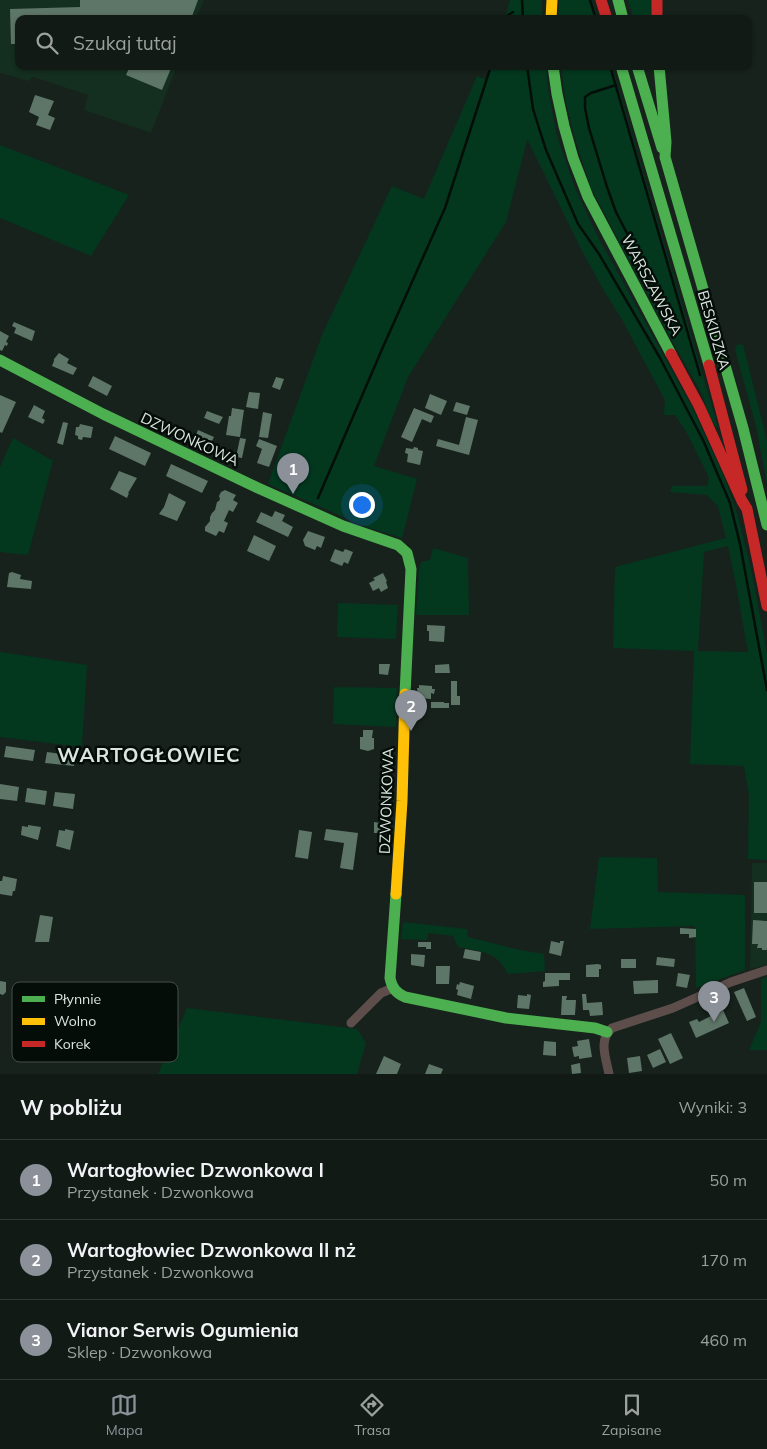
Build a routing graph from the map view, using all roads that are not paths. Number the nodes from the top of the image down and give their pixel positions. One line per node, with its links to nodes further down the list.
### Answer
1 (552, 0): 5 (main road)
2 (601, 0): 6 (main road)
3 (618, 0): 7 (main road)
4 (657, 0): 8 (main road)
5 (551, 15)
6 (606, 15)
7 (622, 15)
8 (656, 15)
9 (553, 70): 15 (main road, WARSZAWSKA)
10 (622, 70): 15 (main road, BESKIDZKA)
11 (639, 70): 13 (main road, BESKIDZKA)
12 (658, 70): 13 (main road)
13 (665, 157): 16 (main road, BESKIDZKA)
14 (1, 365): 19 (main road, DZWONKOWA)
15 (747, 509): 17 (main road, BESKIDZKA)
16 (767, 525)
17 (767, 606)
18 (767, 970): 21 (street)
19 (393, 988): 20 (street); 21 (main road)
20 (351, 1023)
21 (607, 1032): 22 (street)
22 (609, 1074)

